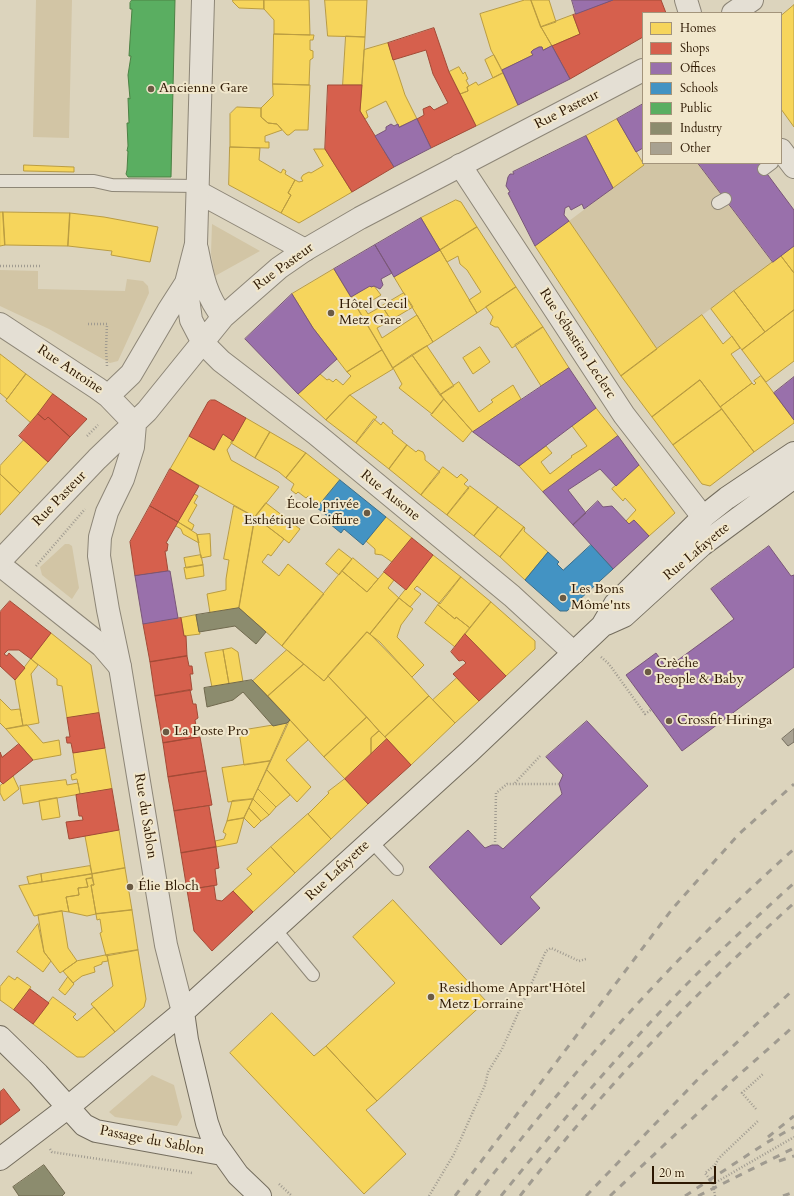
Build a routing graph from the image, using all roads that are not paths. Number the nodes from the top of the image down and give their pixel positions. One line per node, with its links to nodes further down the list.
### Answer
1 (203, 0): 9 (street)
2 (686, 0): 4 (street)
3 (752, 0): 5 (street)
4 (690, 12)
5 (734, 12)
6 (642, 71): 7 (street, Rue Pasteur)
7 (460, 165): 11 (street, Rue Pasteur); 22 (street, Rue Sébastien Leclerc)
8 (0, 181): 9 (lane)
9 (198, 189): 10 (street); 11 (street)
10 (196, 244): 12 (street); 13 (street)
11 (305, 250): 13 (street, Rue Pasteur)
12 (186, 283): 15 (street, Rue Ausone); 16 (street)
13 (223, 317): 15 (street, Rue Pasteur)
14 (0, 324): 16 (street, Rue Antoine)
15 (203, 343): 17 (street, Rue Pasteur); 27 (street, Rue Ausone)
16 (108, 396): 17 (street, Rue Antoine)
17 (134, 424): 24 (street, Rue Pasteur); 28 (street, Rue du Sablon)
18 (794, 444): 20 (street, Rue Lafayette)
19 (794, 453): 20 (street, Rue Lafayette)
20 (765, 472): 22 (street, Rue Lafayette)
21 (794, 477): 23 (street, Rue Lafayette)
22 (703, 517): 23 (street); 26 (street, Rue Lafayette)
23 (702, 545): 26 (street, Rue Lafayette)
24 (0, 561)
25 (0, 565): 28 (street)
26 (602, 626): 27 (street, Rue Lafayette)
27 (579, 647): 29 (street, Rue Lafayette)
28 (120, 667): 33 (street, Rue du Sablon)
29 (371, 841): 30 (lane); 31 (street, Rue Lafayette)
30 (397, 869)
31 (275, 929): 32 (lane); 33 (street, Rue Lafayette)
32 (313, 975)
33 (183, 1012): 35 (street, Rue Lafayette); 36 (street, Passage du Sablon)
34 (0, 1037): 35 (street, Passage du Sablon)
35 (67, 1108): 36 (street, Passage du Sablon); 37 (street, Rue Lafayette)
36 (222, 1154): 38 (street, Passage du Sablon)
37 (0, 1159)
38 (260, 1196)

